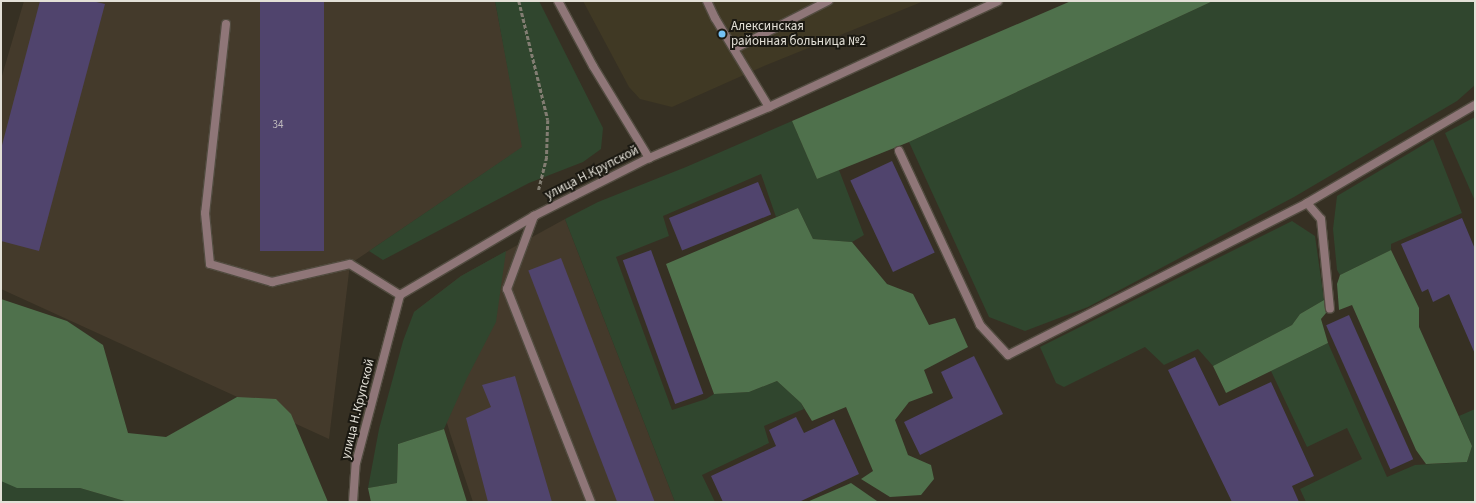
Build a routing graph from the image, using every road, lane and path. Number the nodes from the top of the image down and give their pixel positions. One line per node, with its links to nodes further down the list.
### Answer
1 (519, 1): 13 (path)
2 (558, 1): 11 (street)
3 (707, 1): 7 (street)
4 (828, 1): 7 (street)
5 (998, 1): 9 (street, улица Н.Крупской)
6 (226, 24): 14 (street)
7 (734, 49): 9 (street)
8 (1475, 105): 12 (street)
9 (769, 107): 11 (street, улица Н.Крупской)
10 (899, 150): 12 (street)
11 (649, 158): 13 (street, улица Н.Крупской)
12 (1307, 203): 15 (street)
13 (534, 216): 14 (street, улица Н.Крупской); 17 (street)
14 (400, 295): 16 (street, улица Н.Крупской)
15 (1330, 309)
16 (353, 502)
17 (591, 502)

